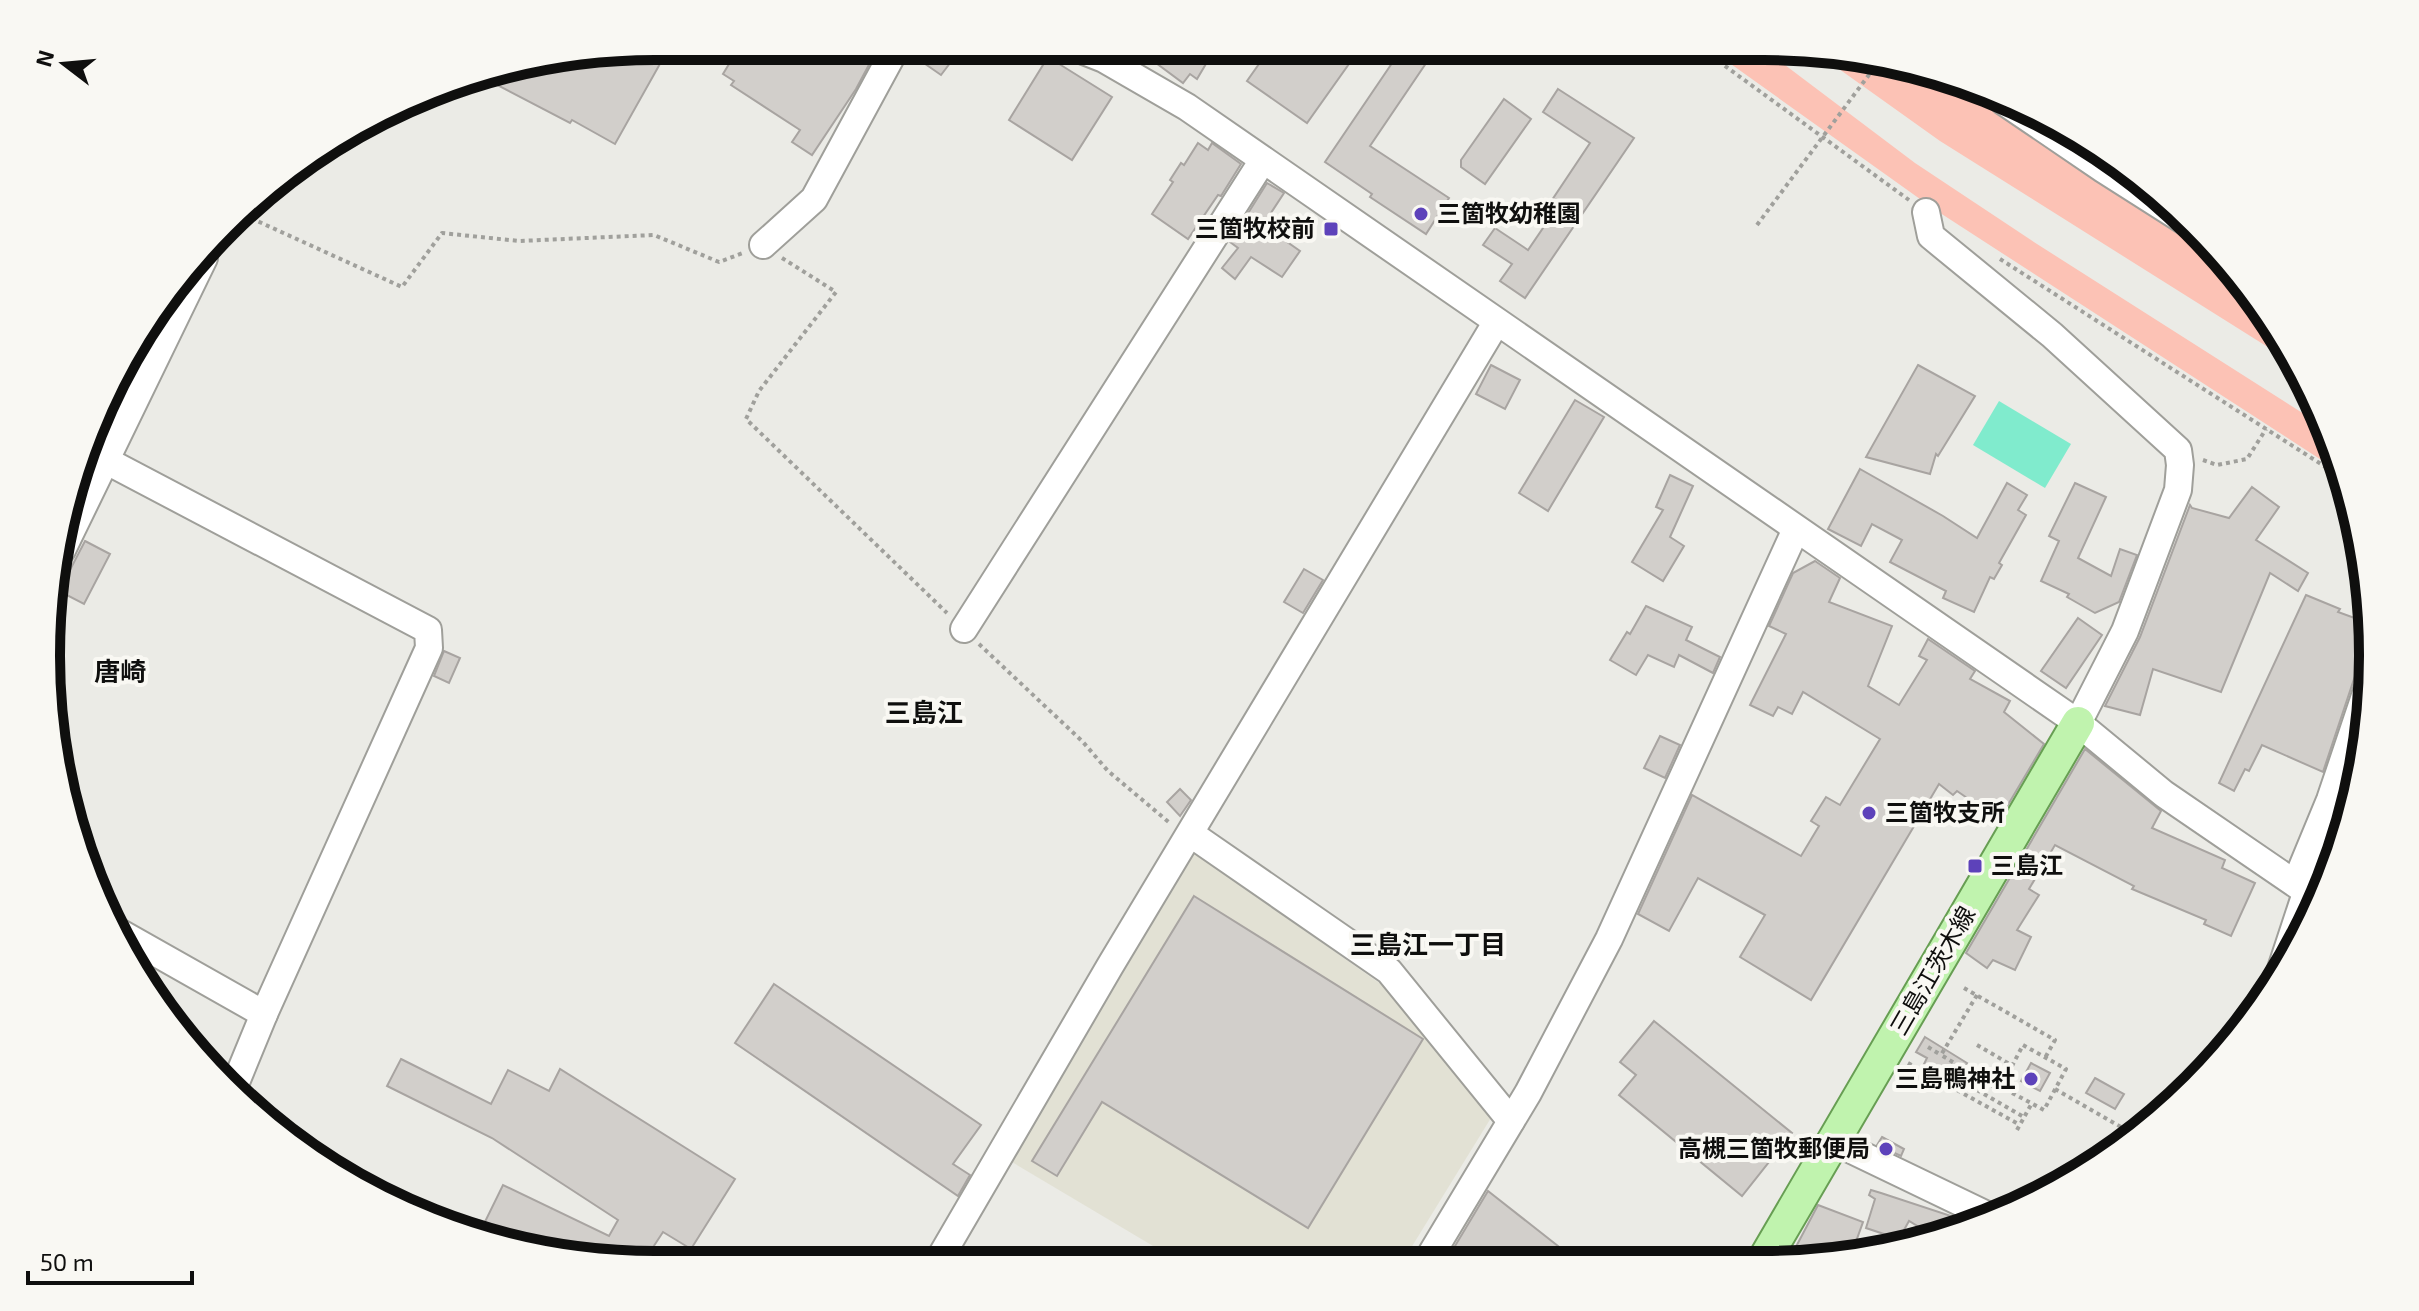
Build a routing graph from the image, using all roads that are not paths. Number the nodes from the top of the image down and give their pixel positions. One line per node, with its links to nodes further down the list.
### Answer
1 (889, 60): 7 (street)
2 (1106, 60): 4 (street)
3 (2057, 138): 5 (street)
4 (1263, 160): 9 (street); 13 (street)
5 (2129, 186)
6 (1926, 212): 14 (street)
7 (763, 245)
8 (192, 282): 10 (street)
9 (1496, 323): 12 (street); 16 (street)
10 (105, 460): 11 (street); 20 (street)
11 (75, 523)
12 (1796, 529): 14 (street); 22 (street)
13 (964, 629)
14 (2078, 723): 17 (street); 23 (main road, 三島江茨木線)
15 (2340, 808): 17 (street)
16 (1191, 834): 22 (street); 25 (street)
17 (2307, 891): 18 (street)
18 (2297, 920)
19 (133, 940): 20 (street)
20 (264, 1014): 21 (street)
21 (237, 1080)
22 (1511, 1121): 26 (street)
23 (1833, 1141): 24 (street); 27 (main road, 三島江茨木線)
24 (1978, 1211)
25 (944, 1251)
26 (1433, 1251)
27 (1769, 1251)

